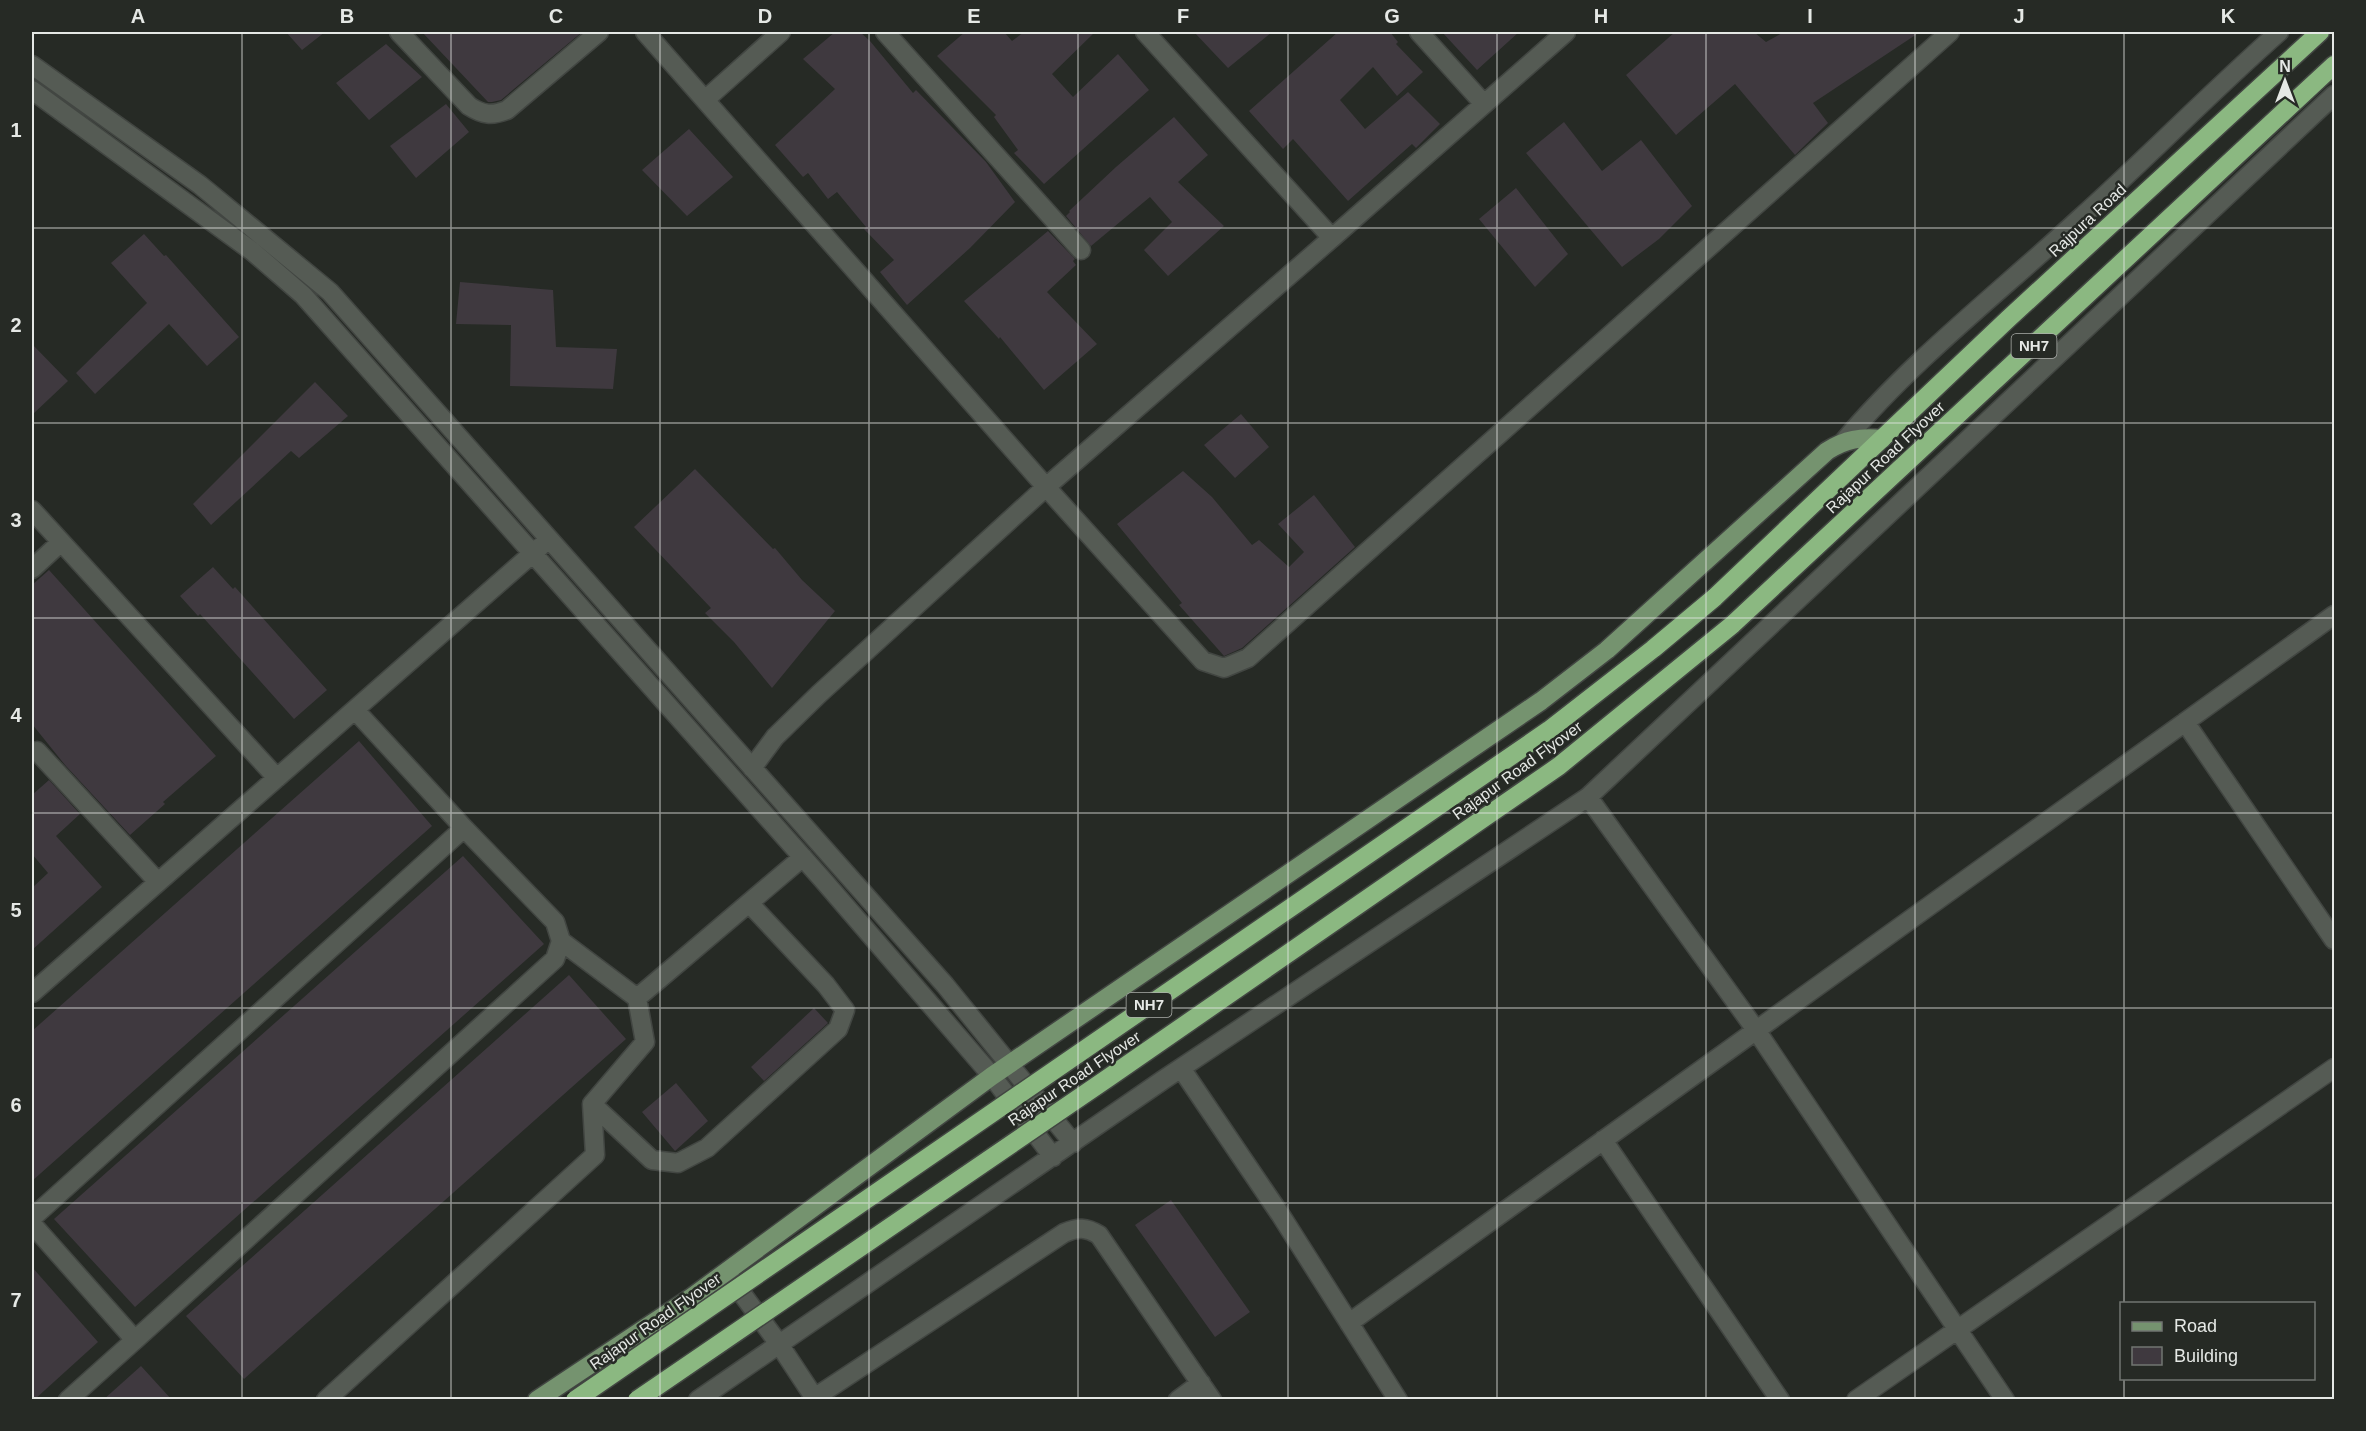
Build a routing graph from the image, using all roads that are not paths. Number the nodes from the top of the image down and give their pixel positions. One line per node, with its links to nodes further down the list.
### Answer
1 (399, 32): 2 (street)
2 (599, 32)
3 (645, 32): 16 (street)
4 (781, 32): 16 (street)
5 (885, 32): 19 (street)
6 (1145, 32): 18 (street)
7 (1419, 32): 17 (street)
8 (1566, 32): 17 (street)
9 (1950, 32): 22 (street)
10 (2279, 32): 21 (street)
11 (2320, 32): 20 (highway, Rajpura Road / NH7)
12 (32, 65): 24 (street)
13 (2334, 65): 65 (highway, Rajapur Road Flyover / NH7, bridge)
14 (32, 90): 26 (street)
15 (2334, 95): 34 (street)
16 (705, 100): 22 (street)
17 (1484, 104): 18 (street)
18 (1332, 238): 22 (street)
19 (1081, 250)
20 (1882, 439): 21 (main road); 64 (highway, Rajapur Road Flyover / NH7, bridge)
21 (1844, 441): 46 (main road)
22 (1046, 487): 32 (street)
23 (32, 510): 25 (street)
24 (549, 539): 26 (street); 32 (street)
25 (61, 542): 27 (street); 33 (street)
26 (532, 554): 29 (street); 36 (street)
27 (32, 569)
28 (2334, 615): 30 (street)
29 (355, 710): 33 (street); 35 (street)
30 (2185, 722): 39 (street); 43 (street)
31 (33, 750): 37 (street)
32 (752, 768): 46 (street)
33 (277, 778): 37 (street)
34 (1588, 797): 43 (street); 44 (street)
35 (464, 828): 40 (street); 52 (street)
36 (803, 857): 38 (street); 47 (street)
37 (158, 882): 41 (street)
38 (749, 903): 42 (street); 48 (street)
39 (2334, 940)
40 (561, 941): 42 (street); 57 (street)
41 (32, 993)
42 (637, 998): 48 (street)
43 (1756, 1030): 49 (street); 56 (street)
44 (1181, 1068): 50 (street); 55 (street)
45 (2334, 1068): 56 (street)
46 (1014, 1070): 47 (main road); 50 (street)
47 (996, 1082): 51 (street); 54 (main road)
48 (592, 1104): 62 (street)
49 (1603, 1140): 55 (street); 70 (street)
50 (1073, 1143): 51 (street)
51 (1053, 1157): 58 (street)
52 (32, 1218)
53 (32, 1224): 57 (street)
54 (726, 1272): 58 (street); 63 (main road)
55 (1349, 1323): 69 (street)
56 (1957, 1330): 71 (street); 72 (street)
57 (135, 1340): 61 (street)
58 (779, 1344): 60 (street); 66 (street)
59 (1201, 1383): 60 (street); 67 (street); 68 (street)
60 (814, 1399)
61 (68, 1400)
62 (326, 1400)
63 (537, 1400)
64 (575, 1400)
65 (637, 1400)
66 (698, 1400)
67 (1178, 1400)
68 (1212, 1400)
69 (1398, 1400)
70 (1780, 1400)
71 (1856, 1400)
72 (2005, 1400)

